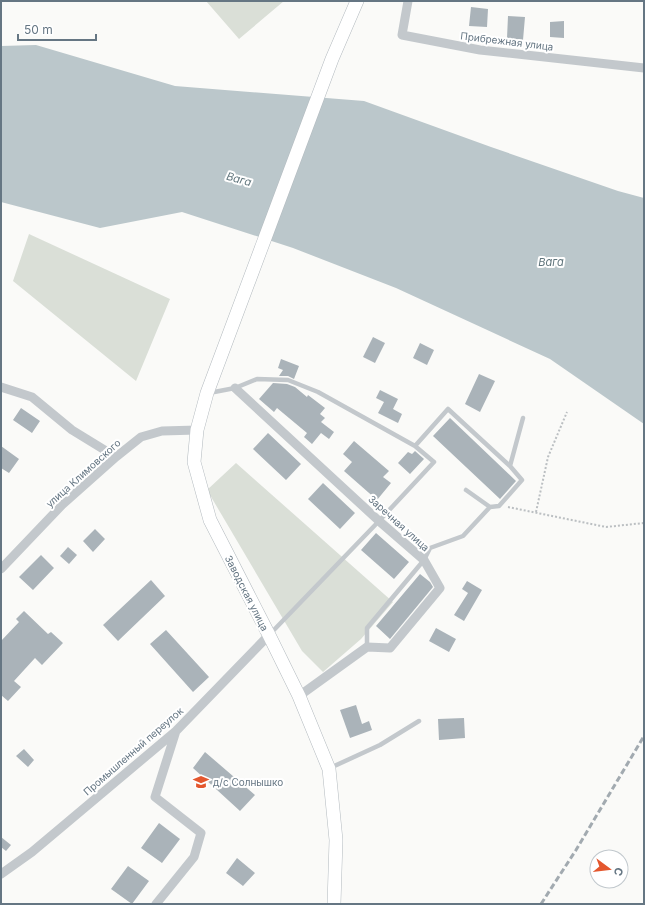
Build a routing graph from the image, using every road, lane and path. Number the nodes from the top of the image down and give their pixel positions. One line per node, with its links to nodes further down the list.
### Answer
1 (356, 1): 6 (main road, Заводская улица)
2 (408, 1): 3 (street, Прибрежная улица)
3 (644, 68)
4 (1, 387): 11 (street)
5 (235, 388): 6 (lane); 10 (lane); 17 (street, Заречная улица)
6 (207, 393): 9 (main road, Заводская улица)
7 (567, 412): 16 (path)
8 (523, 418): 12 (lane)
9 (197, 430): 11 (street, улица Климовского); 21 (main road, Заводская улица)
10 (415, 446): 12 (lane); 17 (lane)
11 (116, 457): 20 (street, улица Климовского)
12 (510, 466): 14 (lane)
13 (466, 490): 15 (lane)
14 (499, 506): 15 (lane); 16 (path)
15 (490, 507): 19 (lane)
16 (536, 512): 18 (path)
17 (379, 521): 19 (street, Заречная улица); 21 (lane)
18 (644, 523)
19 (424, 560): 22 (lane); 22 (street, Заречная улица)
20 (1, 569)
21 (269, 635): 23 (main road, Заводская улица); 25 (street, Промышленный переулок)
22 (367, 647): 23 (street)
23 (299, 696): 26 (main road, Заводская улица)
24 (419, 721): 26 (lane)
25 (176, 731): 27 (street, Промышленный переулок); 28 (street)
26 (329, 769): 29 (main road, Заводская улица)
27 (1, 874)
28 (156, 904)
29 (334, 904)

